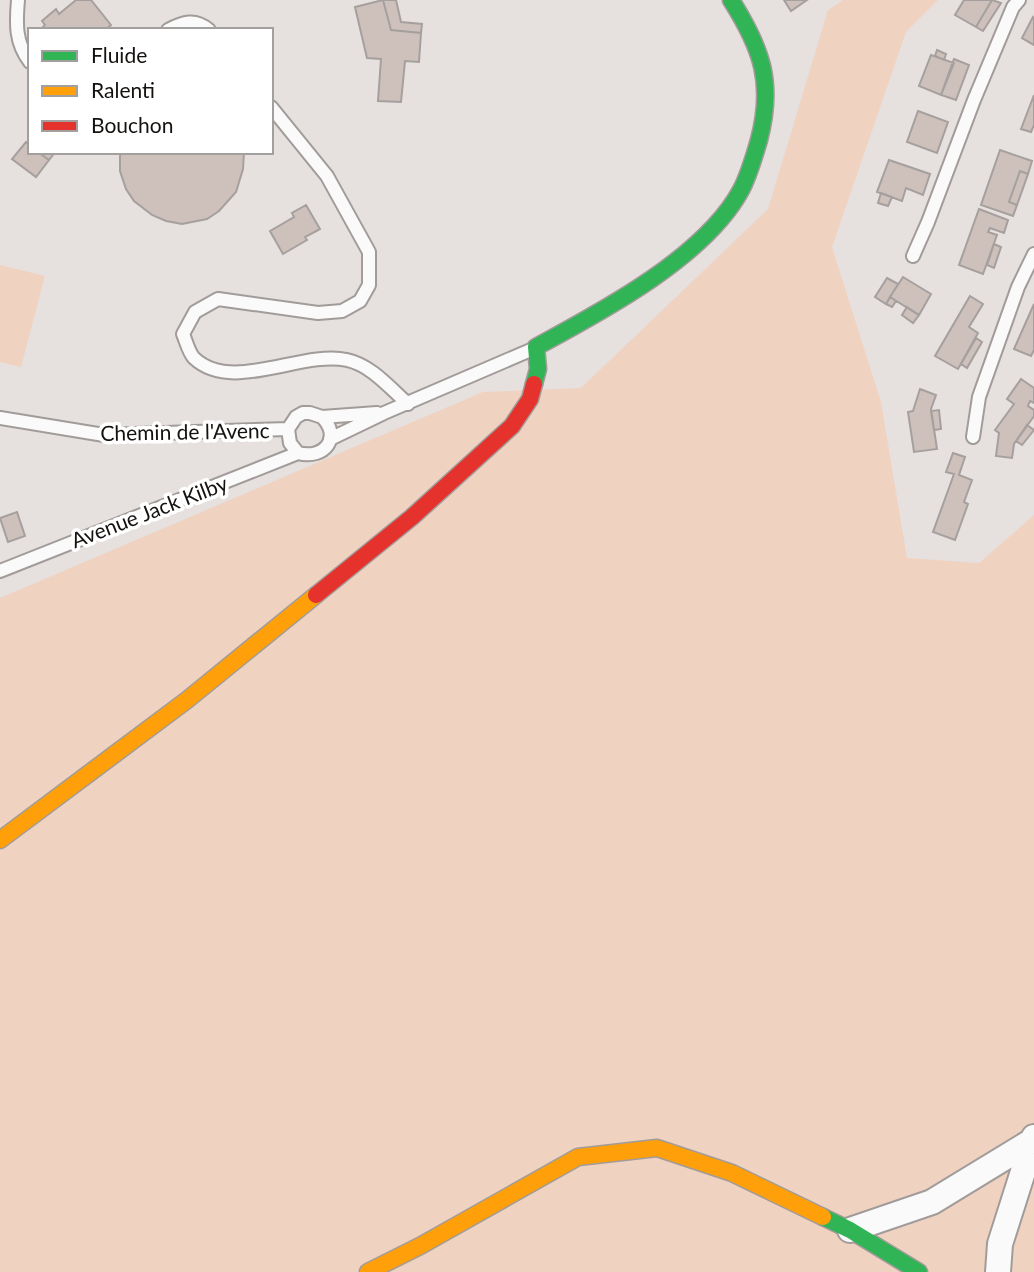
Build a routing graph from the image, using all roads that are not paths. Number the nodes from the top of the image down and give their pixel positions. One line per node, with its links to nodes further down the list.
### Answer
1 (18, 0): 6 (lane)
2 (731, 0): 10 (street)
3 (1019, 0): 9 (lane)
4 (172, 28): 5 (lane)
5 (206, 28)
6 (28, 60)
7 (273, 109): 11 (lane)
8 (1034, 254): 16 (lane)
9 (913, 256)
10 (536, 347): 11 (lane, Avenue Jack Kilby); 20 (street)
11 (408, 404): 12 (lane, Avenue Jack Kilby)
12 (384, 413): 13 (lane, Avenue Jack Kilby); 17 (lane, Avenue Jack Kilby)
13 (322, 417): 15 (lane, Avenue Jack Kilby); 17 (lane)
14 (0, 418): 15 (lane, Chemin de l'Avenc)
15 (288, 429): 18 (lane)
16 (973, 437)
17 (330, 439): 18 (lane, Avenue Jack Kilby)
18 (298, 453): 19 (lane, Avenue Jack Kilby)
19 (0, 571)
20 (0, 840)
21 (1033, 1139): 22 (street); 25 (street)
22 (850, 1230): 23 (street); 24 (street)
23 (368, 1272)
24 (919, 1272)
25 (998, 1272)

